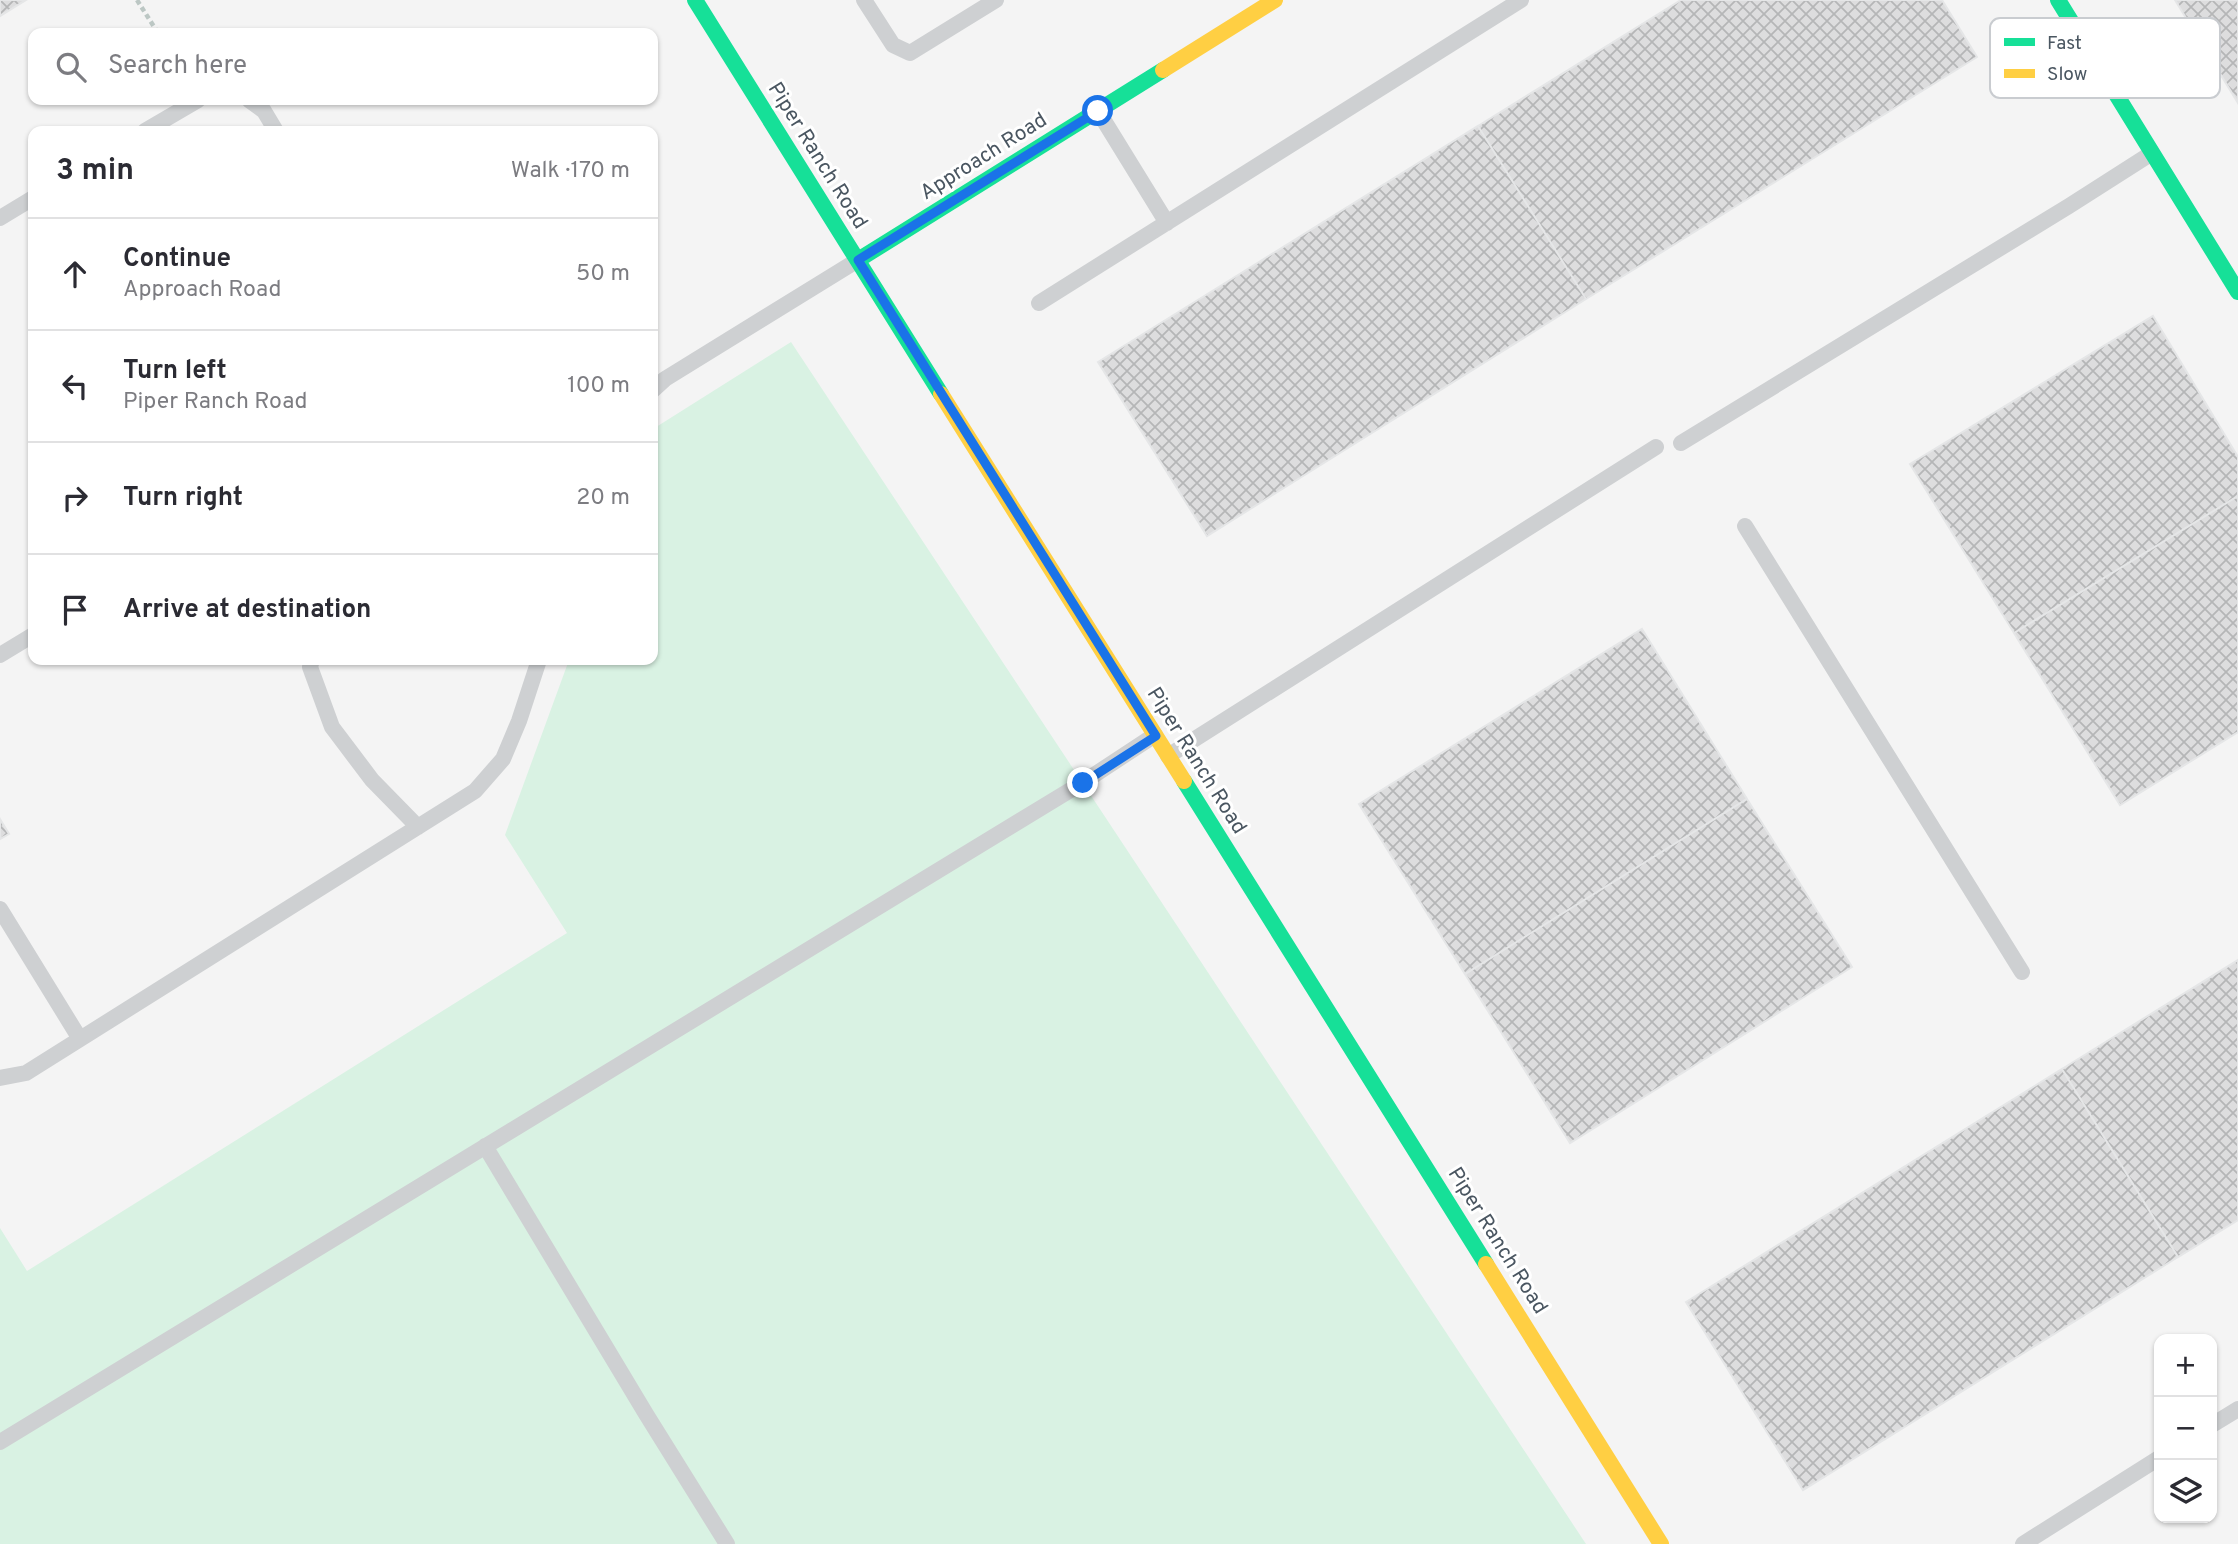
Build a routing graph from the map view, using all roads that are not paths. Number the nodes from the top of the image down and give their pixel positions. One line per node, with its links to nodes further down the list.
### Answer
1 (695, 0): 18 (street, Piper Ranch Road)
2 (864, 0): 3 (lane)
3 (996, 0)
4 (1275, 0): 11 (street, Approach Road)
5 (1521, 0): 17 (lane)
6 (2058, 0): 7 (street)
7 (2069, 18)
8 (2118, 98): 14 (street)
9 (189, 105): 12 (lane)
10 (256, 105): 13 (lane)
11 (1098, 111): 17 (lane); 18 (street, Approach Road)
12 (154, 126)
13 (273, 126)
14 (2152, 153): 19 (street); 22 (lane)
15 (28, 204): 16 (lane)
16 (0, 218)
17 (1167, 223): 20 (lane)
18 (858, 260): 21 (lane); 29 (street, Piper Ranch Road)
19 (2238, 292)
20 (1040, 303)
21 (658, 385)
22 (1681, 443)
23 (1656, 447): 30 (lane)
24 (1745, 527): 33 (lane)
25 (28, 638): 26 (lane)
26 (0, 655)
27 (310, 665): 31 (lane)
28 (537, 665): 31 (lane)
29 (1156, 736): 30 (street, Piper Ranch Road); 36 (lane)
30 (1168, 756): 42 (street, Piper Ranch Road)
31 (418, 827): 34 (lane)
32 (0, 909): 34 (lane)
33 (2022, 972)
34 (80, 1039): 35 (lane)
35 (0, 1078)
36 (485, 1146): 39 (lane); 41 (lane)
37 (2238, 1409): 38 (lane)
38 (2217, 1422)
39 (2, 1436)
40 (2156, 1460): 43 (lane)
41 (727, 1544)
42 (1661, 1544)
43 (2022, 1544)

